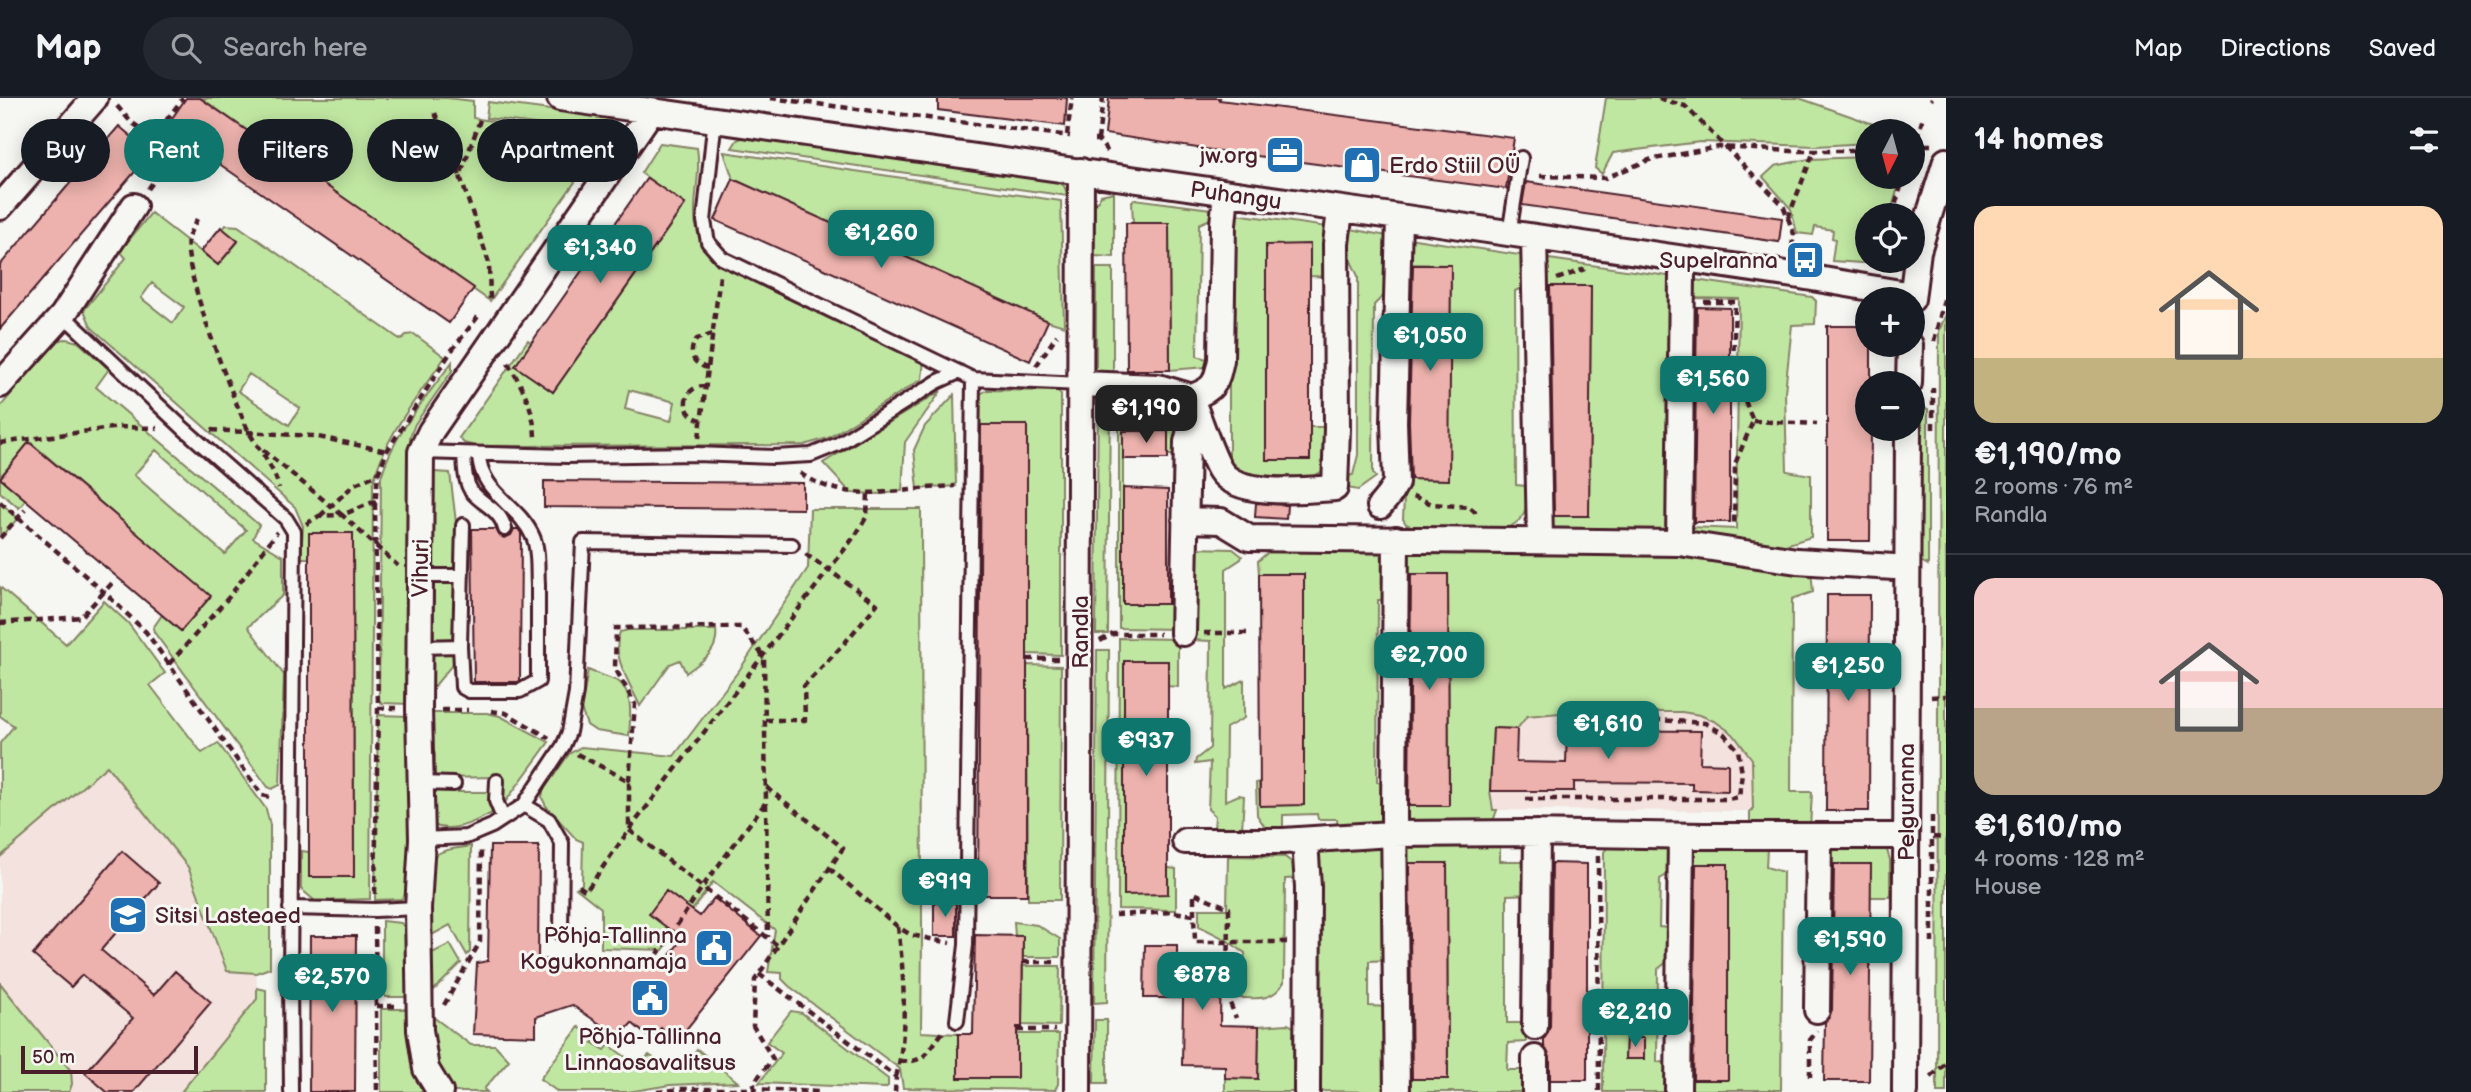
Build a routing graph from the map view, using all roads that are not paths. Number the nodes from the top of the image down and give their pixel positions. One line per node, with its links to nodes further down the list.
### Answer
1 (560, 98): 3 (street, Puhangu)
2 (106, 102): 9 (street)
3 (652, 110): 4 (street, Puhangu); 25 (street, Vihuri)
4 (715, 118): 7 (street, Puhangu); 19 (lane)
5 (1521, 158): 13 (lane)
6 (1946, 161): 17 (street)
7 (1081, 171): 8 (street, Puhangu); 21 (street, Randla)
8 (1226, 194): 11 (street, Puhangu); 23 (street)
9 (2, 200)
10 (134, 206): 18 (street)
11 (1340, 210): 12 (street, Puhangu); 23 (street)
12 (1399, 217): 13 (street, Puhangu); 28 (street)
13 (1509, 234): 14 (street, Puhangu)
14 (1534, 237): 15 (street, Puhangu); 33 (street)
15 (1685, 260): 16 (street, Puhangu); 34 (street)
16 (1859, 287)
17 (1913, 287)
18 (63, 315): 22 (street); 55 (lane)
19 (959, 372): 20 (lane); 27 (lane)
20 (973, 379): 21 (lane); 59 (lane)
21 (1081, 384): 23 (street); 64 (street, Randla)
22 (0, 385)
23 (1194, 403): 29 (street)
24 (1908, 441): 69 (street, Pelguranna)
25 (421, 452): 26 (lane); 37 (street, Vihuri)
26 (464, 454): 27 (lane); 31 (lane)
27 (479, 454): 40 (lane)
28 (1380, 506)
29 (1185, 520): 32 (street); 39 (street)
30 (463, 525): 38 (lane)
31 (505, 529)
32 (1396, 539): 33 (street); 48 (street)
33 (1541, 540): 34 (street)
34 (1679, 543): 36 (street)
35 (793, 545): 45 (lane)
36 (1894, 567)
37 (420, 576): 38 (lane); 41 (street, Vihuri)
38 (461, 576): 40 (lane)
39 (1183, 633)
40 (460, 646): 41 (lane)
41 (419, 647): 43 (street, Vihuri)
42 (497, 781): 46 (lane)
43 (420, 783): 44 (lane); 52 (street, Vihuri)
44 (454, 784)
45 (524, 805): 46 (lane); 57 (lane)
46 (503, 818): 52 (lane)
47 (1537, 833): 48 (street); 49 (street); 60 (street)
48 (1394, 835): 53 (street); 66 (street)
49 (1681, 836): 50 (street); 68 (street)
50 (1818, 836): 51 (street); 58 (street)
51 (1893, 836)
52 (422, 839): 56 (street, Vihuri)
53 (1305, 840): 54 (street); 65 (street)
54 (1185, 841)
55 (290, 908): 56 (lane); 62 (lane)
56 (418, 908): 63 (street, Vihuri)
57 (561, 934)
58 (1817, 1010)
59 (957, 1021)
60 (1535, 1027)
61 (1535, 1058): 67 (street)
62 (291, 1092)
63 (440, 1092)
64 (1078, 1092)
65 (1307, 1092)
66 (1397, 1092)
67 (1535, 1092)
68 (1678, 1092)
69 (1905, 1092)

